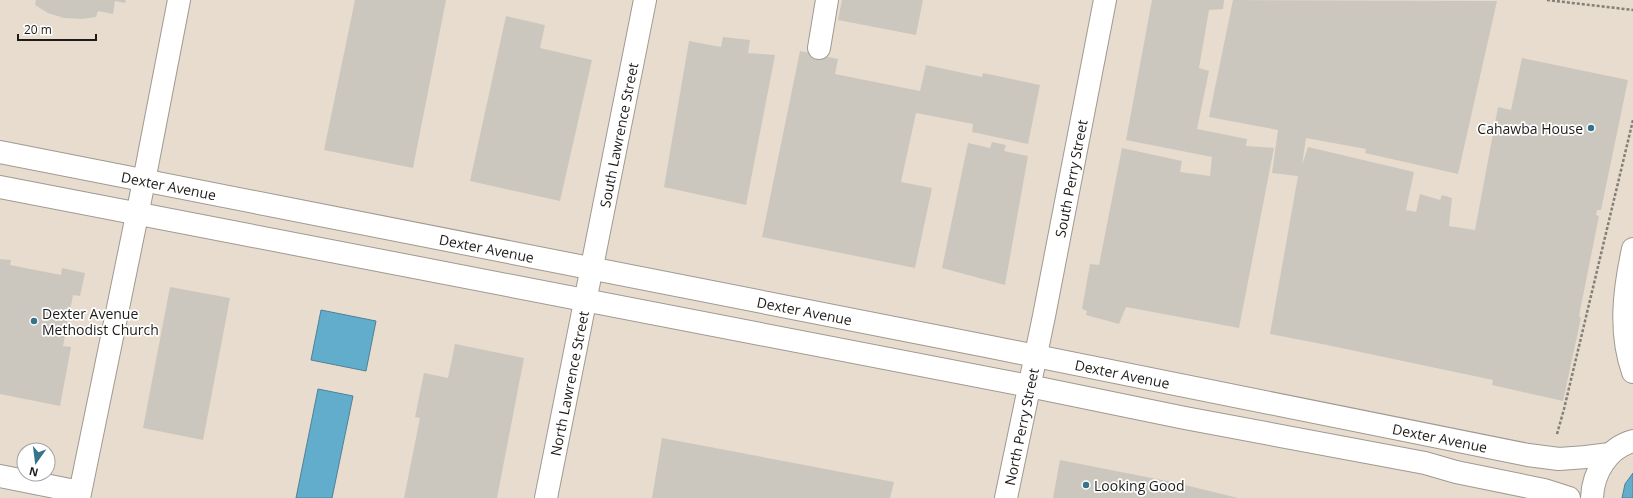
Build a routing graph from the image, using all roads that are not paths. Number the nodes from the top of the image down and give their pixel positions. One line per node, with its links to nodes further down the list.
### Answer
1 (179, 0): 7 (street)
2 (644, 0): 11 (street, South Lawrence Street)
3 (827, 0): 5 (street)
4 (1105, 0): 13 (street, South Perry Street)
5 (819, 48)
6 (0, 152): 7 (street, Dexter Avenue)
7 (144, 181): 9 (street); 11 (street, Dexter Avenue)
8 (0, 187): 9 (street, Dexter Avenue)
9 (137, 214): 12 (street, Dexter Avenue); 19 (street)
10 (1633, 249): 14 (street)
11 (592, 269): 12 (street, North Lawrence Street); 13 (street, Dexter Avenue)
12 (585, 300): 15 (street, Dexter Avenue); 20 (street, North Lawrence Street)
13 (1036, 356): 15 (street, North Perry Street); 17 (street, Dexter Avenue)
14 (1633, 372)
15 (1029, 386): 21 (street, North Perry Street); 22 (street, Dexter Avenue)
16 (1633, 441): 17 (street)
17 (1610, 454): 23 (street)
18 (0, 476): 19 (street)
19 (80, 495)
20 (546, 498)
21 (1006, 498)
22 (1569, 498)
23 (1592, 498)

